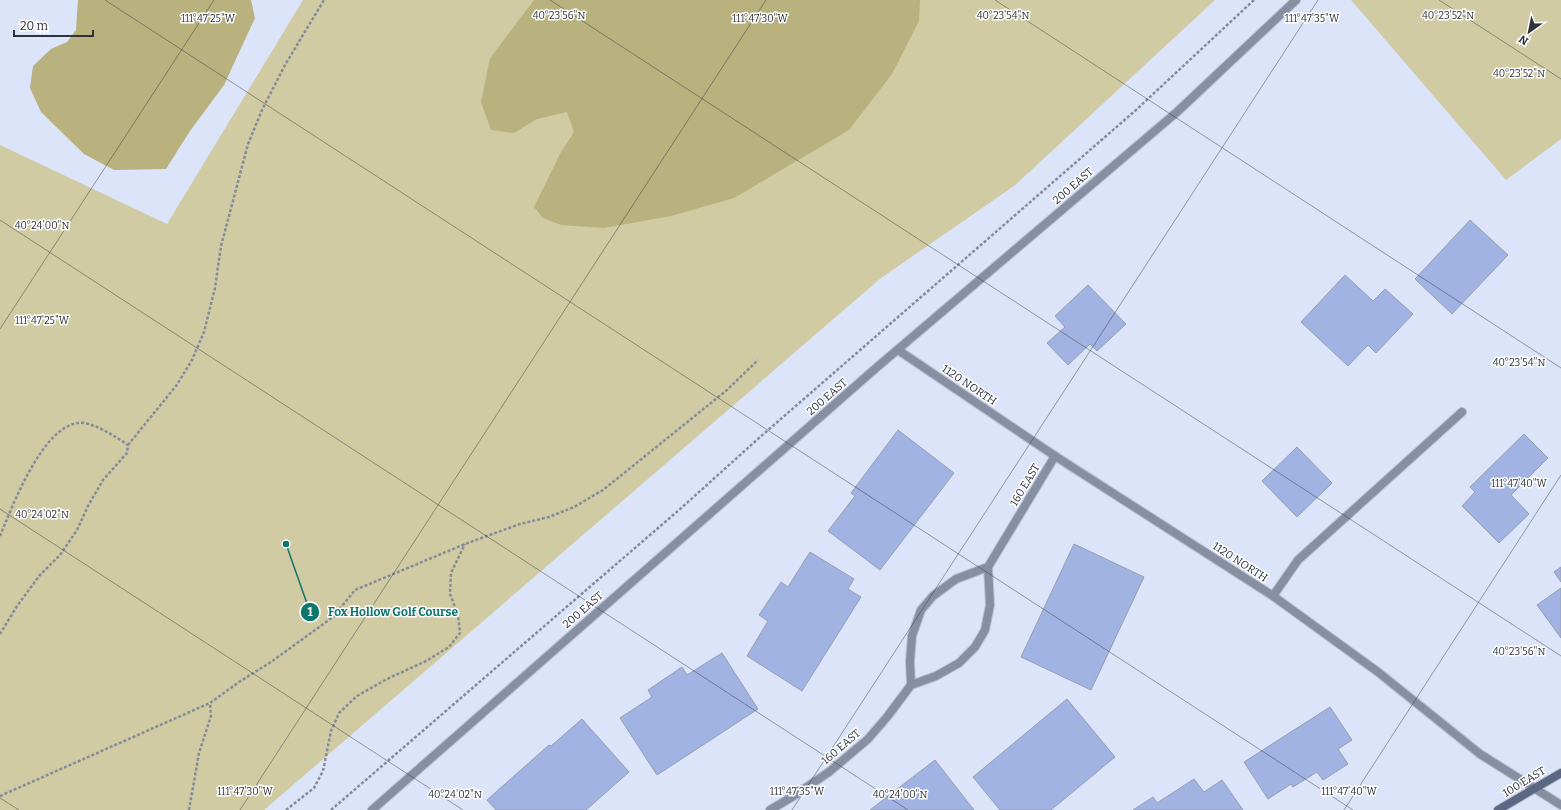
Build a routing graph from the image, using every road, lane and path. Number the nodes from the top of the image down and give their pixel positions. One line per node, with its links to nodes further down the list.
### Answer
1 (324, 0): 7 (path)
2 (1254, 0): 22 (path)
3 (1296, 0): 4 (street, 200 EAST)
4 (898, 350): 8 (street, 1120 NORTH); 23 (street, 200 EAST)
5 (758, 360): 10 (path)
6 (1462, 412): 12 (street)
7 (128, 445): 9 (path); 13 (path)
8 (1056, 456): 11 (street, 160 EAST); 12 (street, 1120 NORTH)
9 (0, 536)
10 (464, 544): 15 (path); 21 (path)
11 (988, 567): 14 (street); 14 (street)
12 (1273, 596): 17 (street, 1120 NORTH)
13 (0, 634)
14 (911, 685): 24 (street, 160 EAST)
15 (210, 703): 18 (path); 20 (path)
16 (1561, 773): 17 (main road, 100 EAST)
17 (1534, 788): 19 (street, 1120 NORTH); 25 (main road, 100 EAST)
18 (0, 796)
19 (1561, 805)
20 (188, 810)
21 (286, 810)
22 (331, 810)
23 (372, 810)
24 (770, 810)
25 (1498, 810)

